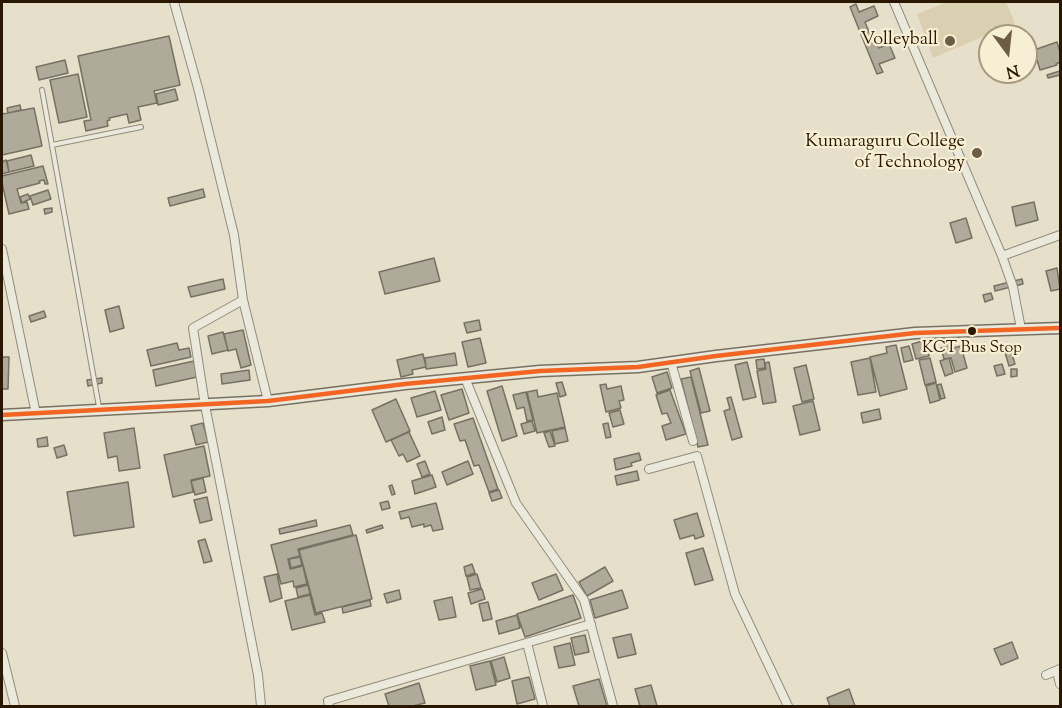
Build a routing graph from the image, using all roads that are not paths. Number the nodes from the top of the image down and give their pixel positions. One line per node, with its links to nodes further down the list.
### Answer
1 (174, 2): 9 (street)
2 (894, 2): 8 (street)
3 (42, 90): 5 (lane)
4 (141, 127): 5 (lane)
5 (52, 145): 16 (lane)
6 (1060, 235): 8 (street)
7 (2, 249): 17 (street)
8 (1002, 256): 11 (street)
9 (243, 300): 14 (street); 15 (street)
10 (1060, 328): 11 (main road)
11 (1021, 329): 12 (main road)
12 (671, 362): 13 (main road); 19 (street)
13 (465, 378): 14 (main road); 21 (street)
14 (268, 401): 15 (main road)
15 (205, 405): 16 (main road); 28 (street)
16 (100, 411): 17 (main road)
17 (36, 414): 18 (main road)
18 (2, 415)
19 (693, 441)
20 (649, 469): 32 (street)
21 (591, 624): 22 (street); 31 (street)
22 (526, 643): 29 (street); 30 (street)
23 (2, 653): 27 (street)
24 (1059, 670): 25 (street); 26 (street)
25 (1046, 675)
26 (1060, 684)
27 (15, 706)
28 (261, 706)
29 (329, 706)
30 (543, 706)
31 (614, 706)
32 (789, 706)

